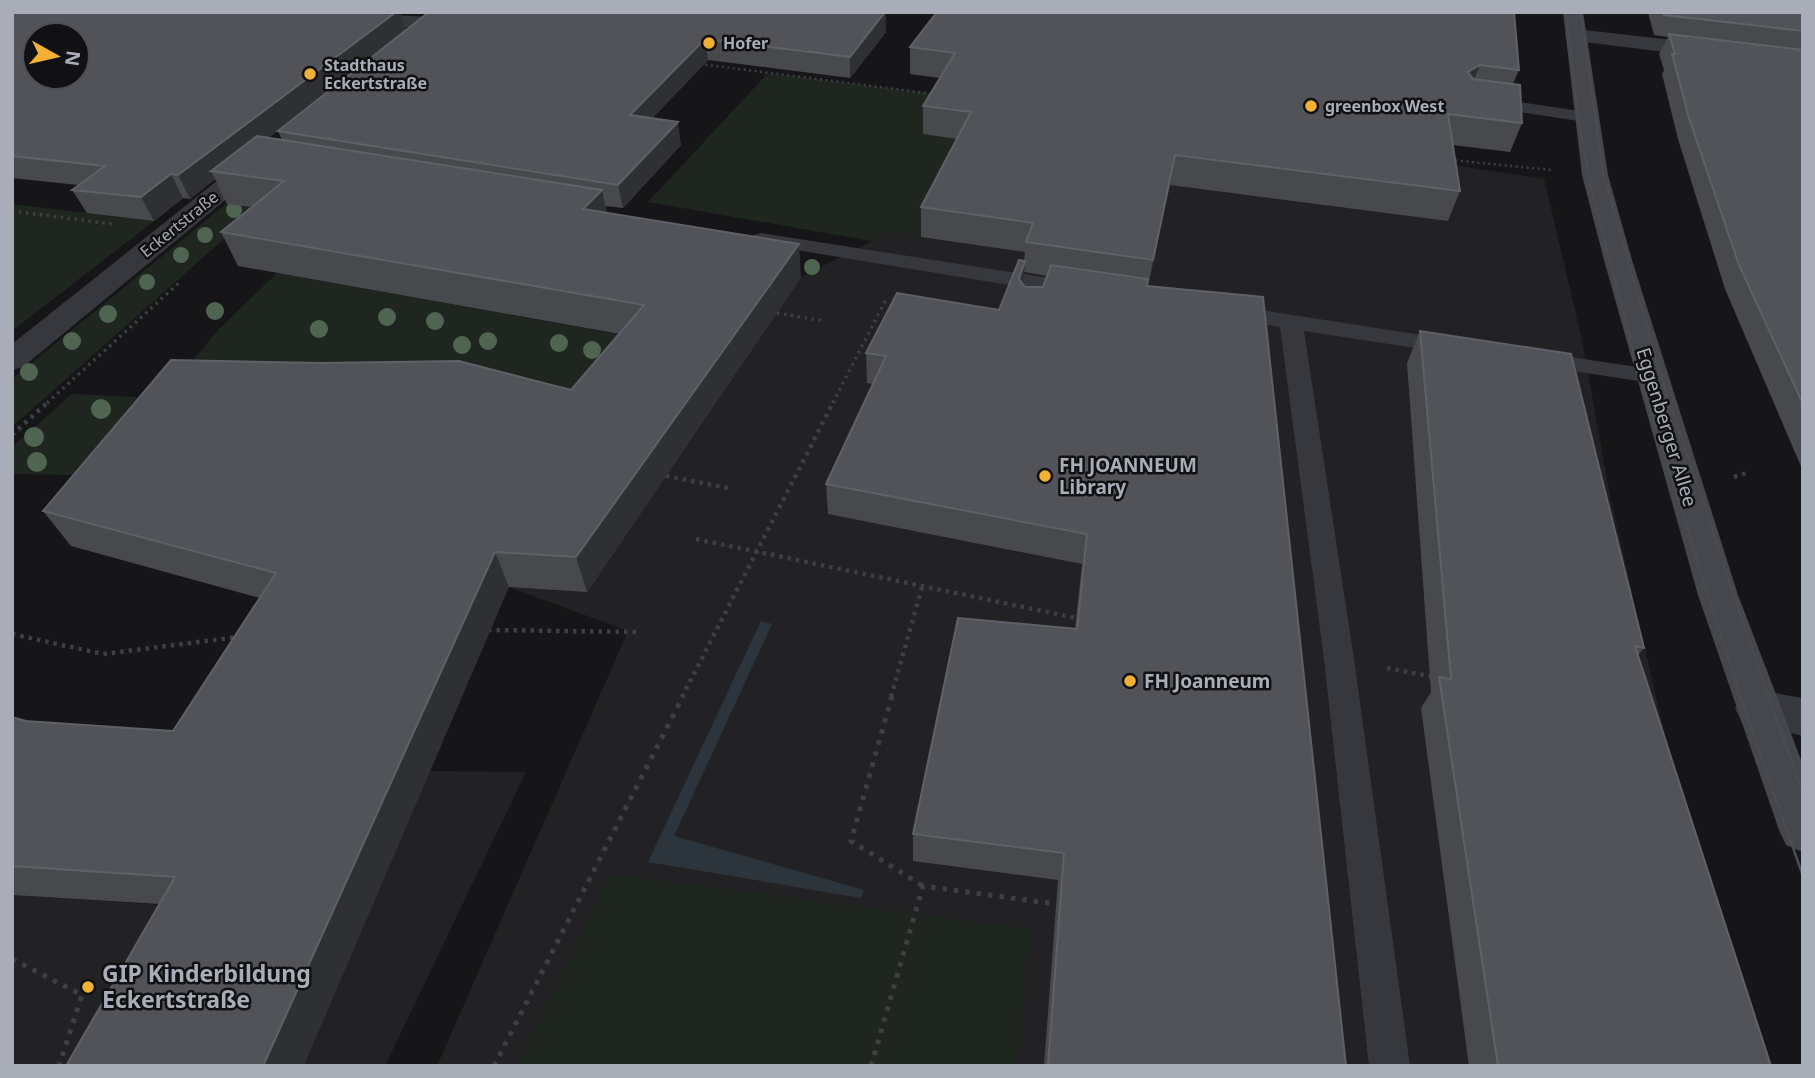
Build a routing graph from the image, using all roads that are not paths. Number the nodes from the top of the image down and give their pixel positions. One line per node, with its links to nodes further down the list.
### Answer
1 (337, 18): 3 (street)
2 (1575, 23): 4 (street); 6 (main road, Eggenberger Allee)
3 (423, 30)
4 (1803, 62)
5 (1469, 100): 6 (lane)
6 (1586, 117): 17 (main road, Eggenberger Allee)
7 (275, 153): 16 (street, Eckertstraße)
8 (738, 235): 9 (lane)
9 (1038, 283): 10 (lane); 11 (lane)
10 (1104, 293)
11 (1030, 309)
12 (1211, 309): 13 (lane)
13 (1291, 321): 14 (lane); 21 (lane)
14 (1480, 351)
15 (1521, 357): 17 (lane)
16 (12, 360)
17 (1651, 376): 18 (main road, Eggenberger Allee)
18 (1757, 708): 19 (street); 20 (main road, Eggenberger Allee)
19 (1803, 717)
20 (1803, 831)
21 (1390, 1066)

